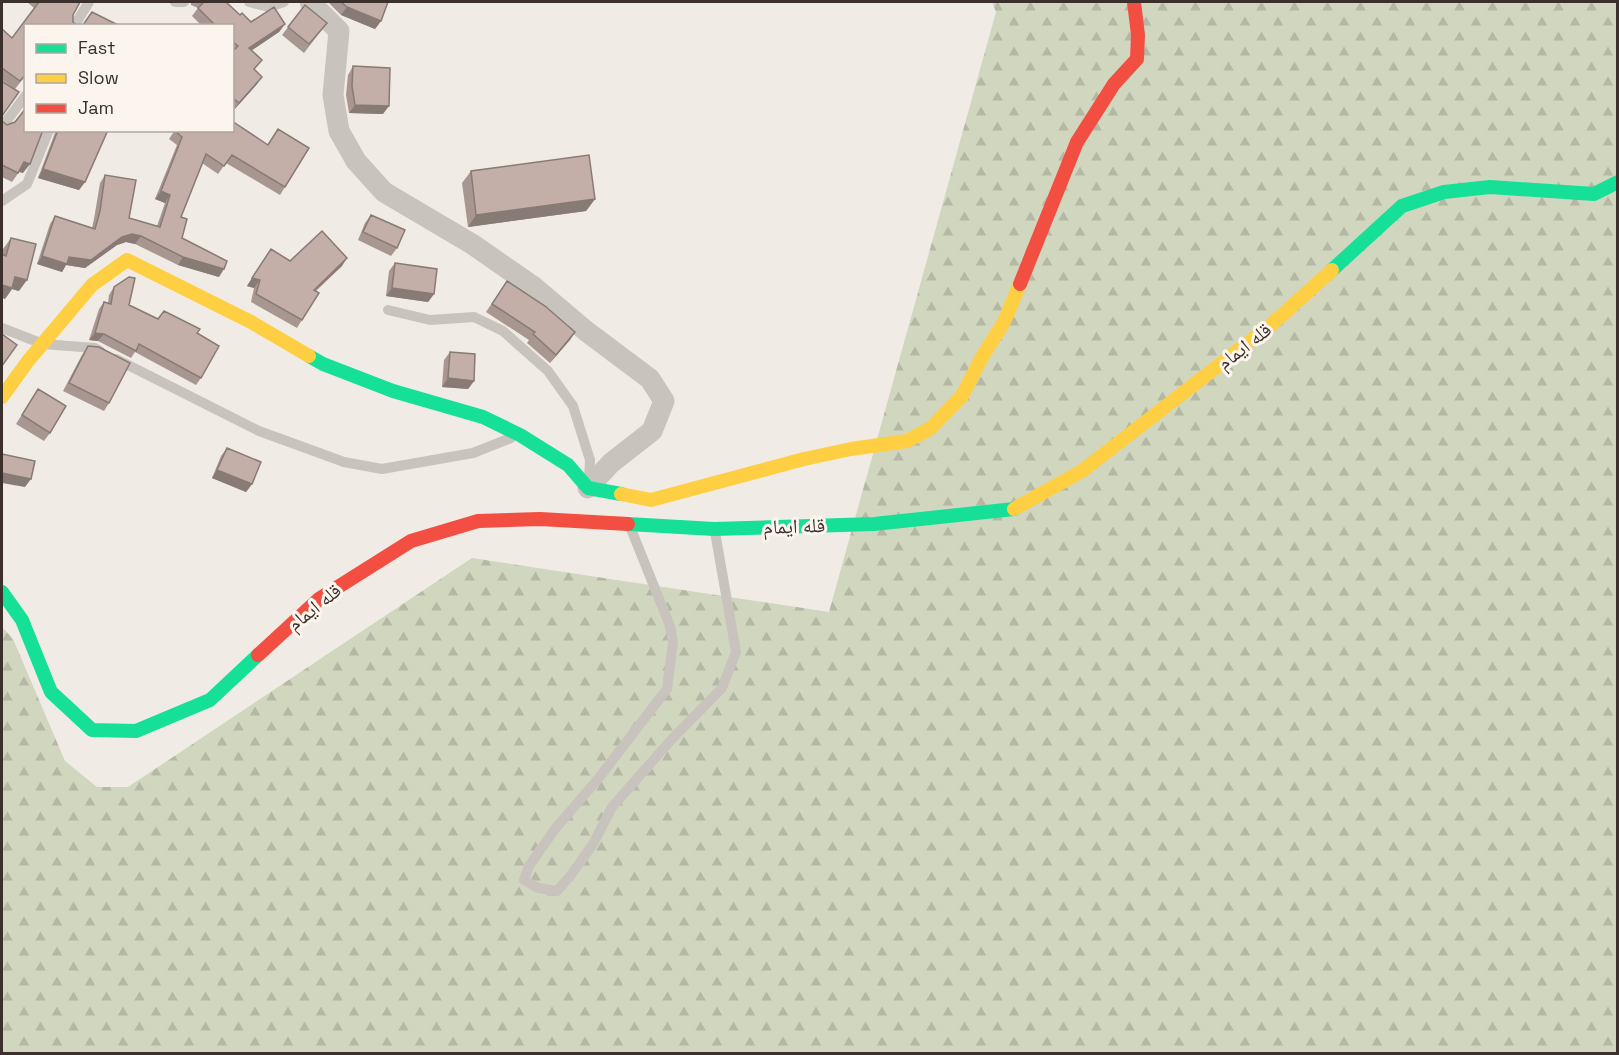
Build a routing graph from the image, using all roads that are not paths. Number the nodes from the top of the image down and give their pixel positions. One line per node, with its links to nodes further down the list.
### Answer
1 (89, 2): 8 (lane)
2 (174, 2): 3 (lane)
3 (184, 2)
4 (249, 2): 5 (lane)
5 (284, 2)
6 (310, 2): 19 (street)
7 (1134, 2): 19 (street)
8 (75, 24)
9 (24, 98): 10 (lane)
10 (2, 127)
11 (48, 132): 13 (lane)
12 (1617, 182): 21 (street, قله ایمام)
13 (2, 201)
14 (388, 310): 19 (lane)
15 (2, 328): 16 (lane)
16 (43, 344): 17 (street); 18 (lane); 18 (street)
17 (2, 397)
18 (520, 435): 19 (street)
19 (588, 488)
20 (629, 524): 21 (street, قله ایمام); 21 (lane); 22 (street, قله ایمام)
21 (714, 529)
22 (2, 592)

